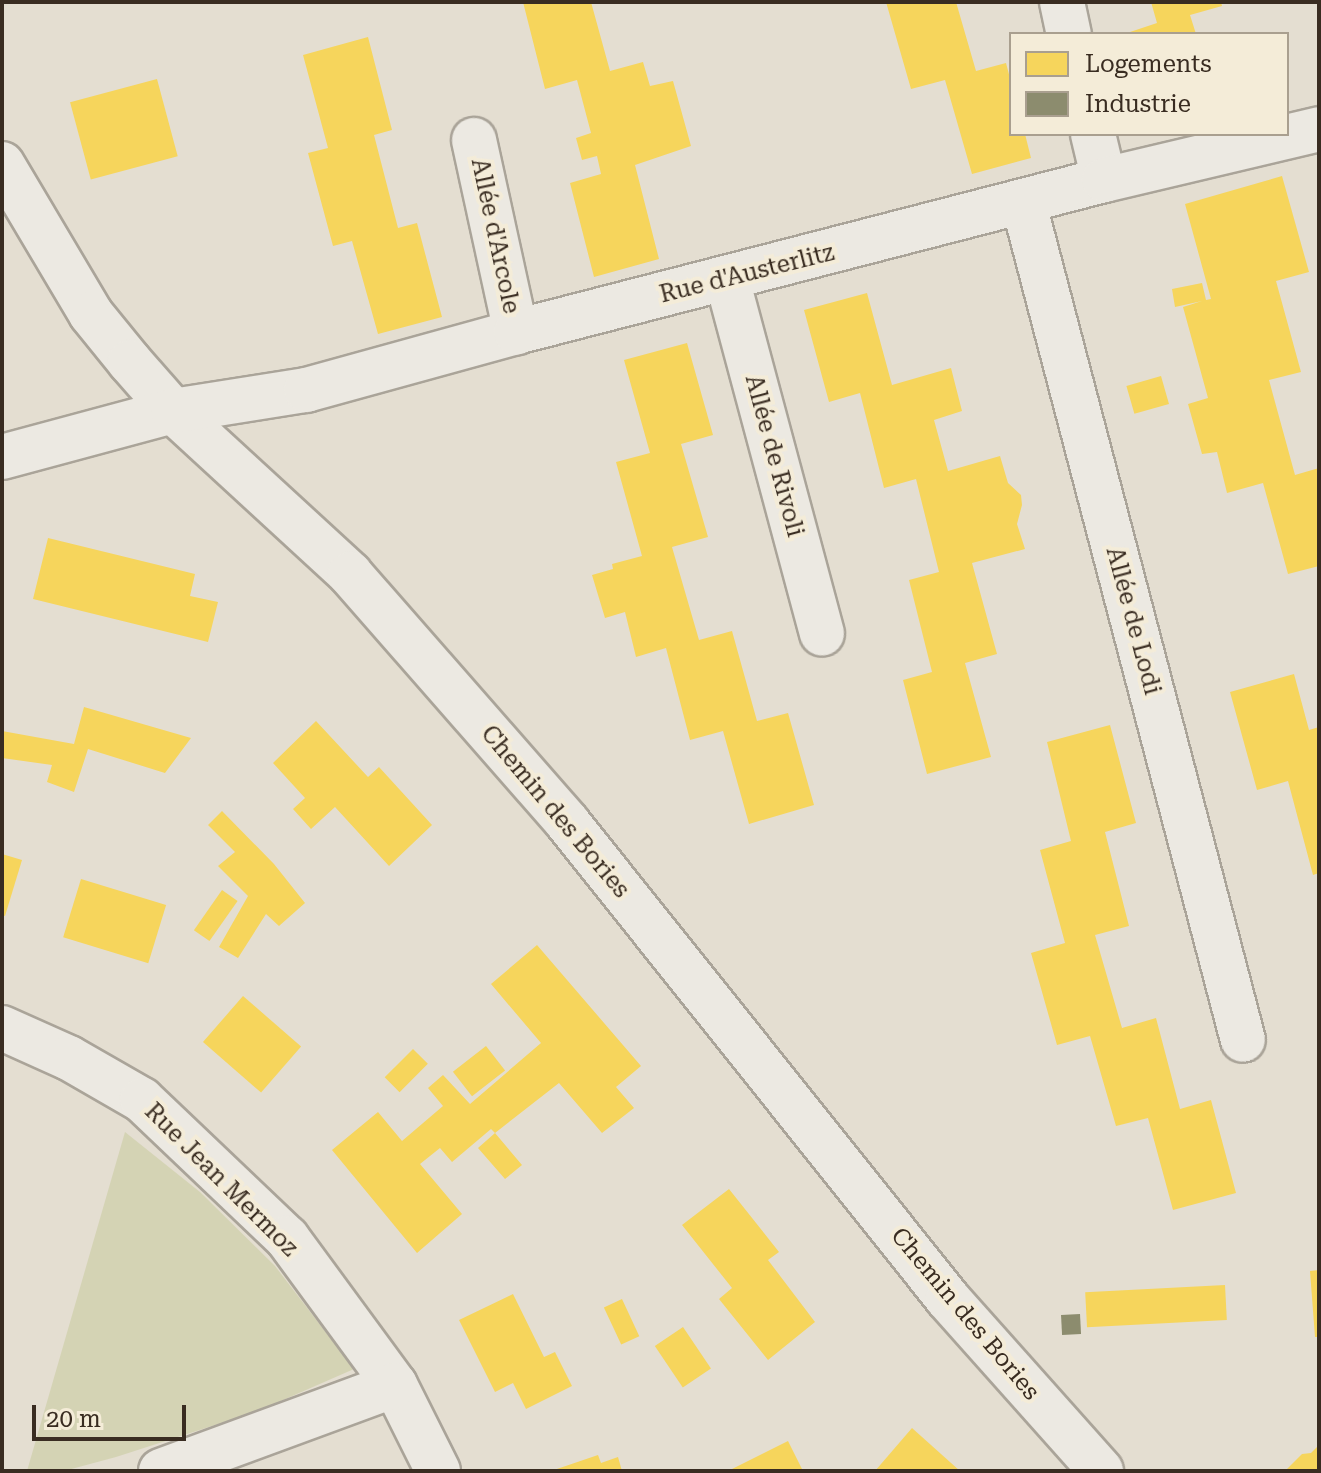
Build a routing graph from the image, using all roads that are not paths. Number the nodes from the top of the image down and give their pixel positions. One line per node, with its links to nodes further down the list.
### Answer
1 (1062, 2): 2 (street)
2 (1069, 32)
3 (1319, 129): 7 (street, Rue d'Austerlitz)
4 (1093, 136): 7 (street)
5 (474, 140): 10 (street, Allée d'Arcole)
6 (2, 164): 11 (street, Chemin des Bories)
7 (1104, 180): 8 (street, Rue d'Austerlitz)
8 (1023, 201): 9 (street, Rue d'Austerlitz); 15 (street, Allée de Lodi)
9 (727, 279): 10 (street, Rue d'Austerlitz); 13 (street, Allée de Rivoli)
10 (516, 332): 11 (street, Rue d'Austerlitz)
11 (173, 411): 12 (street, Rue d'Austerlitz); 19 (street, Chemin des Bories)
12 (2, 457)
13 (822, 634)
14 (2, 1028): 16 (street, Rue Jean Mermoz)
15 (1243, 1040)
16 (395, 1385): 17 (street); 18 (street, Rue Jean Mermoz)
17 (161, 1471)
18 (438, 1471)
19 (1101, 1471)

